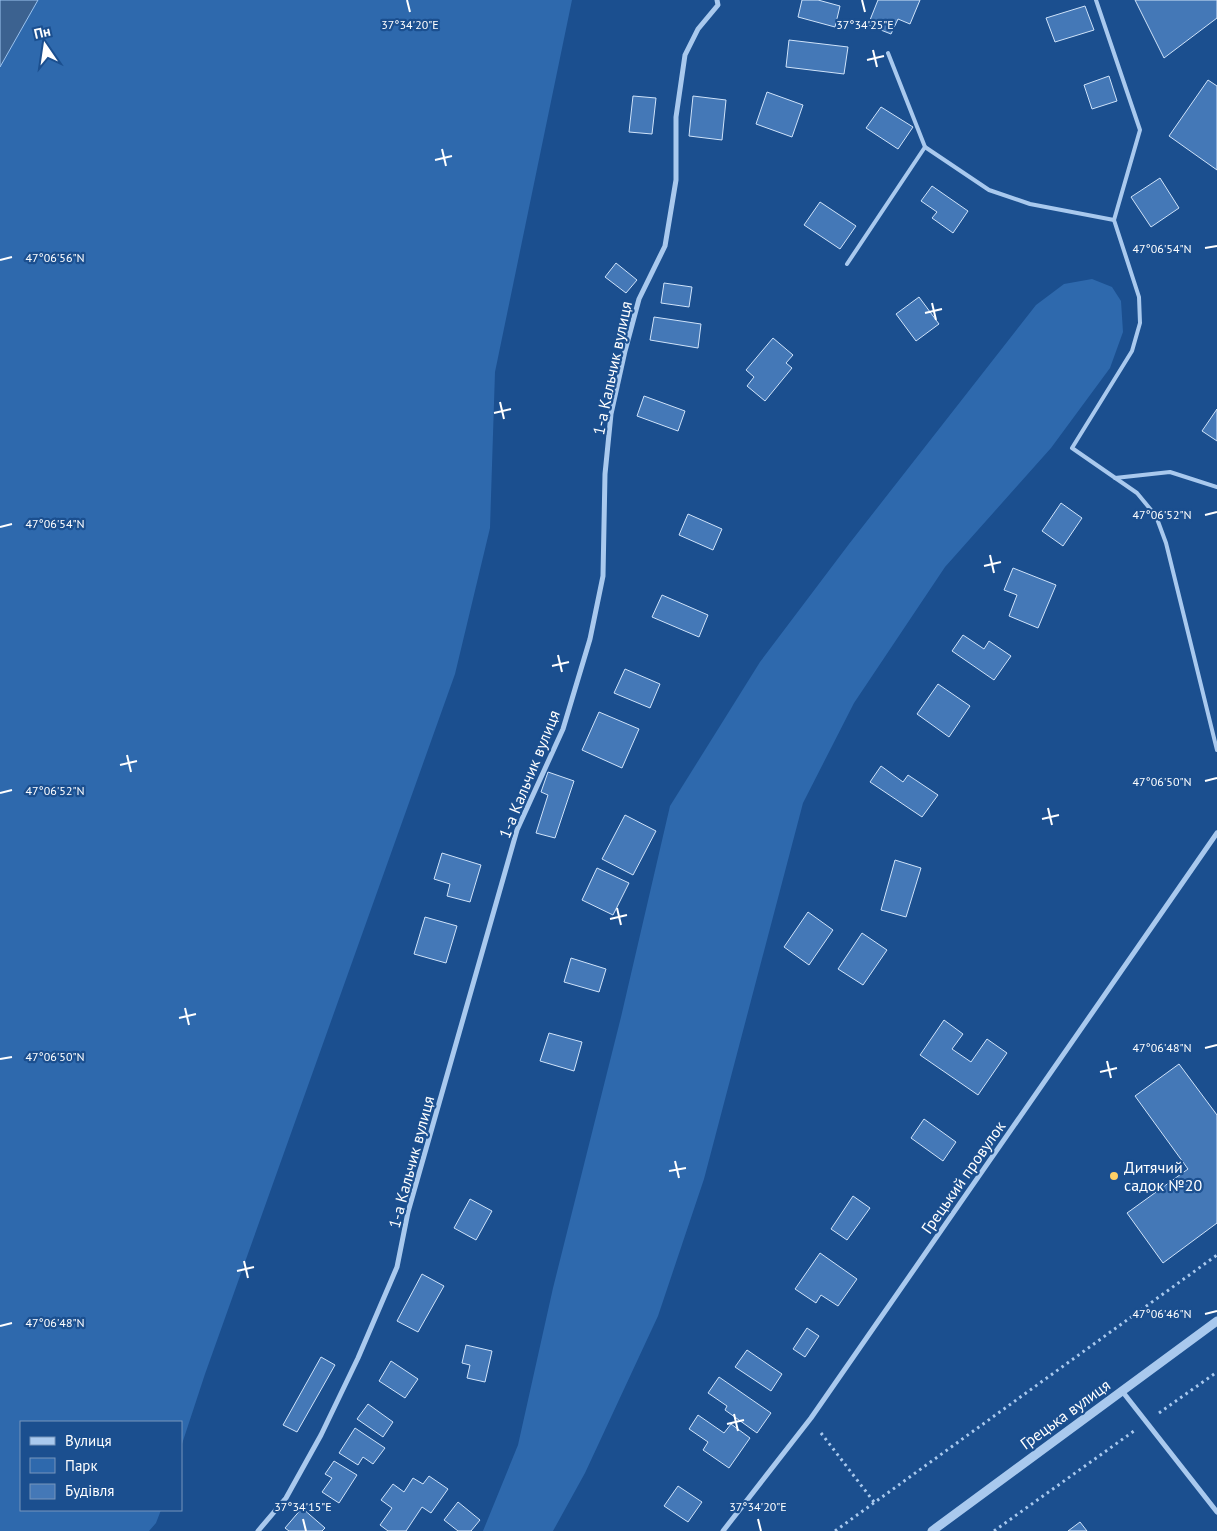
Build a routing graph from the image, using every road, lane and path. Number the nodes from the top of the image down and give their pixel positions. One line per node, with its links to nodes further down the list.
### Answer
1 (717, 0): 19 (street, 1-а Кальчик вулиця)
2 (1096, 0): 5 (lane)
3 (888, 52): 4 (lane)
4 (925, 147): 5 (lane); 6 (lane)
5 (1114, 220): 7 (lane)
6 (847, 264)
7 (1115, 478): 8 (lane); 9 (lane)
8 (1217, 487)
9 (1217, 750)
10 (1217, 832): 15 (street, Грецький провулок)
11 (1217, 1255): 17 (path)
12 (1217, 1321): 14 (street, Грецька вулиця)
13 (1217, 1372): 16 (path)
14 (1122, 1391): 16 (street); 22 (street, Грецька вулиця)
15 (810, 1418): 17 (path); 20 (street, Грецький провулок)
16 (1147, 1422): 18 (street); 23 (path)
17 (874, 1502): 21 (path)
18 (1217, 1512)
19 (258, 1531)
20 (724, 1531)
21 (835, 1531)
22 (932, 1531)
23 (994, 1531)

